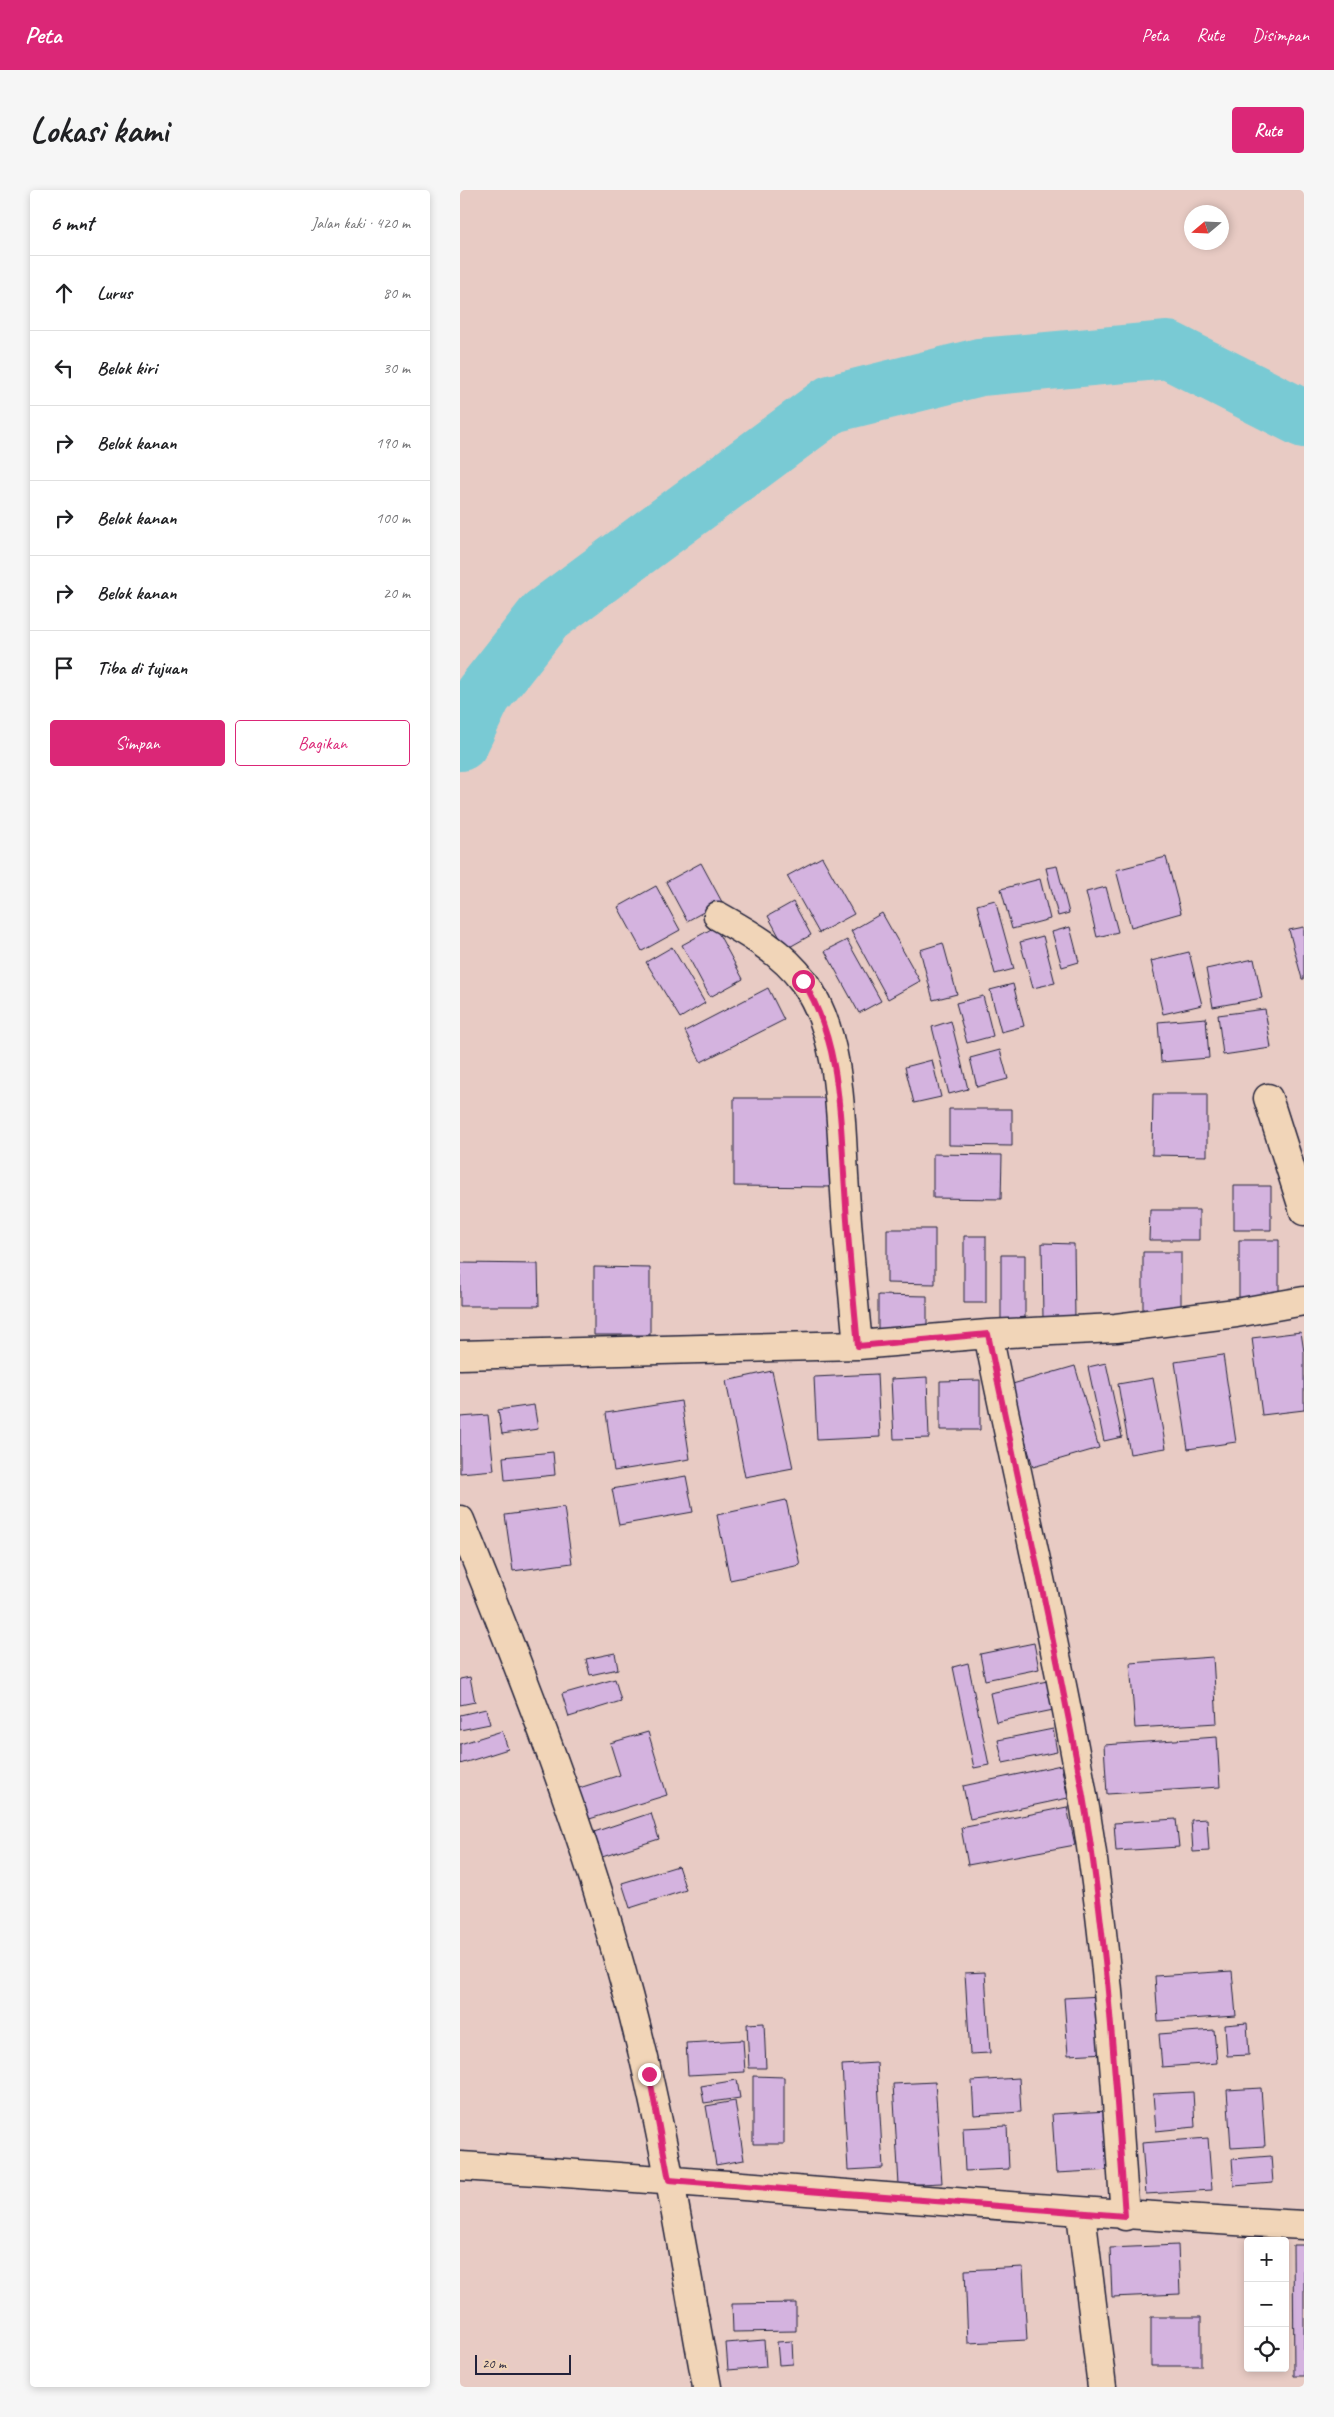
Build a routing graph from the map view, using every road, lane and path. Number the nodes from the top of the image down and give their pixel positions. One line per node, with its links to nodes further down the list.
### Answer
1 (718, 916): 6 (street)
2 (1268, 1098): 3 (street)
3 (1304, 1211)
4 (1304, 1301): 5 (street)
5 (988, 1334): 6 (street); 12 (street)
6 (858, 1346): 7 (street)
7 (460, 1355)
8 (460, 1520): 10 (street)
9 (460, 2166): 10 (street)
10 (669, 2180): 11 (street); 14 (street)
11 (1081, 2213): 12 (street); 15 (street)
12 (1125, 2216): 13 (street)
13 (1304, 2225)
14 (707, 2387)
15 (1102, 2387)

